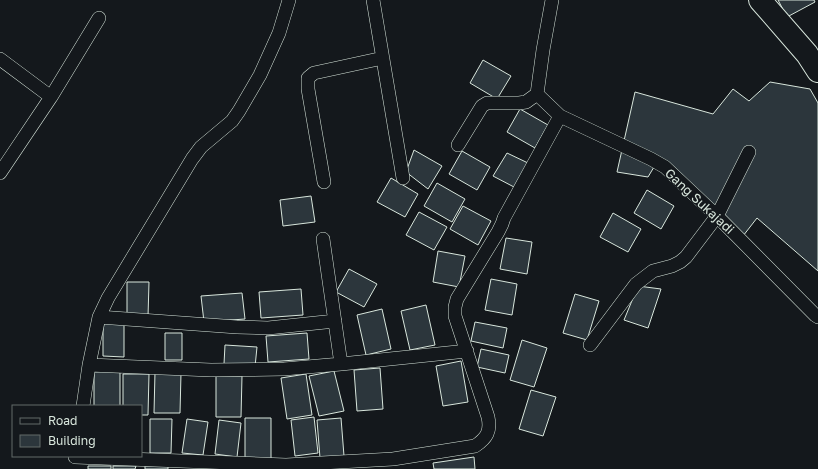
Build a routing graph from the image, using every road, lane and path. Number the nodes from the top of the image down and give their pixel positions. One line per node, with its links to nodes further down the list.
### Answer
1 (289, 0): 19 (street)
2 (373, 0): 6 (street)
3 (552, 0): 9 (street)
4 (760, 0): 8 (highway)
5 (99, 18): 10 (street)
6 (383, 58): 15 (street); 16 (street)
7 (0, 59): 10 (street)
8 (818, 71)
9 (537, 94): 11 (street, Gang Sukajadi); 12 (street)
10 (51, 97): 14 (street)
11 (560, 116): 17 (street, Gang Sukajadi); 23 (street)
12 (458, 145)
13 (749, 152): 17 (street)
14 (0, 173)
15 (403, 178)
16 (324, 182)
17 (717, 216): 20 (street, Gang Sukajadi); 22 (street)
18 (323, 239): 21 (street)
19 (99, 317): 21 (street); 25 (street)
20 (818, 317)
21 (335, 321): 24 (street)
22 (590, 345)
23 (467, 351): 24 (street); 28 (street)
24 (341, 364): 25 (street)
25 (89, 365): 26 (street)
26 (83, 405)
27 (75, 461): 28 (street)
28 (393, 464)

